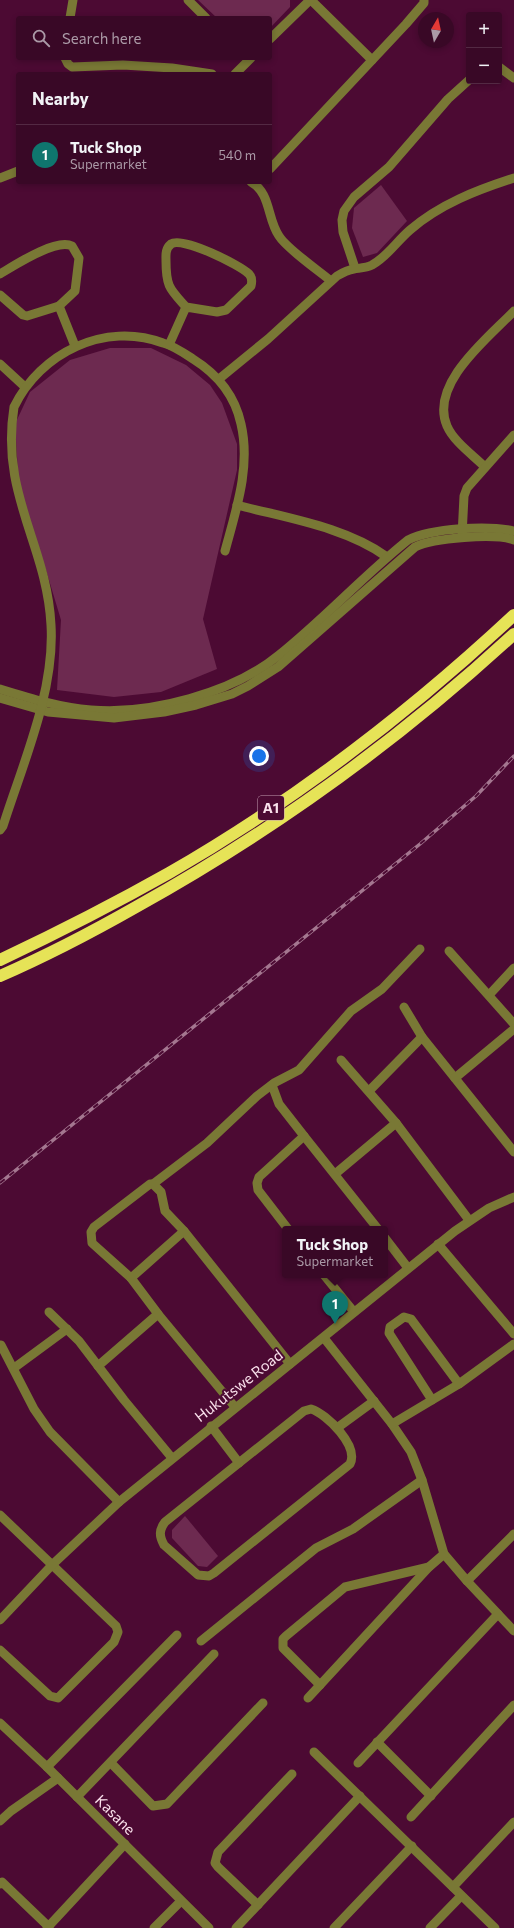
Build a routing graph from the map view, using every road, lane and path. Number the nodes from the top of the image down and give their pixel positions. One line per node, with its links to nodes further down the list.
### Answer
1 (73, 0): 5 (street)
2 (188, 0): 6 (street)
3 (310, 0): 7 (street); 10 (street)
4 (424, 0): 10 (street)
5 (70, 16)
6 (204, 16)
7 (272, 37)
8 (66, 60): 12 (street)
9 (248, 60): 13 (street)
10 (372, 60): 16 (street)
11 (502, 69): 14 (street)
12 (199, 72)
13 (236, 72)
14 (514, 78)
15 (466, 83): 21 (street)
16 (272, 167)
17 (16, 172): 18 (street)
18 (0, 178)
19 (514, 178): 21 (street)
20 (256, 184): 23 (street)
21 (355, 268): 23 (street)
22 (0, 274): 25 (street)
23 (331, 281): 31 (street)
24 (0, 295): 25 (street)
25 (59, 306): 29 (street)
26 (186, 307): 26 (street); 28 (street)
27 (514, 311): 35 (street)
28 (169, 345): 29 (street); 31 (street)
29 (75, 346): 32 (street)
30 (0, 364): 32 (street)
31 (219, 379): 36 (street)
32 (25, 387): 34 (street)
33 (514, 435): 35 (street)
34 (2, 448)
35 (484, 467): 39 (street)
36 (237, 505): 41 (street); 42 (street)
37 (514, 531): 39 (street)
38 (20, 532): 47 (street)
39 (462, 534): 40 (street); 42 (street); 48 (street)
40 (514, 540)
41 (225, 551)
42 (387, 557): 47 (street)
43 (514, 615): 52 (highway, A1)
44 (514, 634): 54 (highway, A1)
45 (0, 689): 47 (street)
46 (0, 698): 48 (street)
47 (44, 701): 48 (street)
48 (40, 711): 49 (street)
49 (0, 830)
50 (420, 949): 62 (street)
51 (449, 951): 55 (street)
52 (0, 960)
53 (514, 968): 55 (street)
54 (0, 976)
55 (489, 995): 57 (street)
56 (404, 1007): 59 (street)
57 (514, 1024)
58 (514, 1029): 61 (street)
59 (422, 1038): 61 (street); 63 (street)
60 (341, 1060): 63 (street)
61 (455, 1078): 66 (street)
62 (272, 1085): 65 (street); 68 (street)
63 (369, 1091): 64 (street)
64 (396, 1123): 67 (street); 70 (street)
65 (304, 1136): 67 (street); 71 (street)
66 (514, 1152)
67 (334, 1174): 72 (street)
68 (153, 1184): 73 (street); 77 (street)
69 (514, 1197): 70 (street, Hukutswe Road)
70 (469, 1220): 75 (street, Hukutswe Road)
71 (286, 1226)
72 (376, 1226)
73 (184, 1231): 77 (street); 87 (street)
74 (388, 1242): 76 (street)
75 (438, 1244): 76 (street, Hukutswe Road); 83 (street)
76 (408, 1268): 80 (street, Hukutswe Road)
77 (131, 1278): 81 (street)
78 (326, 1278): 80 (street)
79 (49, 1312): 82 (street)
80 (354, 1312): 84 (street, Hukutswe Road)
81 (158, 1314): 88 (street); 93 (street)
82 (67, 1329): 88 (street); 89 (street)
83 (514, 1334)
84 (324, 1338): 87 (street, Hukutswe Road); 92 (street)
85 (514, 1344): 90 (street)
86 (1, 1345): 89 (street)
87 (290, 1364): 93 (street, Hukutswe Road)
88 (98, 1366): 97 (street)
89 (14, 1368): 100 (street)
90 (459, 1384): 91 (street); 91 (street)
91 (432, 1400): 94 (street)
92 (374, 1401): 94 (street); 96 (street)
93 (235, 1407): 95 (street, Hukutswe Road)
94 (392, 1424): 99 (street)
95 (211, 1426): 97 (street, Hukutswe Road); 98 (street)
96 (338, 1428): 98 (street); 98 (street)
97 (172, 1458): 100 (street, Hukutswe Road)
98 (239, 1463)
99 (422, 1480): 103 (street); 111 (street)
100 (119, 1502): 104 (street, Hukutswe Road)
101 (0, 1515): 104 (street)
102 (514, 1534): 106 (street)
103 (444, 1554): 105 (street); 106 (street)
104 (52, 1565): 108 (street, Hukutswe Road); 112 (street)
105 (429, 1567): 114 (street); 114 (street)
106 (466, 1581): 107 (street)
107 (498, 1614): 109 (street); 119 (street)
108 (0, 1620)
109 (514, 1631)
110 (176, 1635): 123 (street)
111 (201, 1641)
112 (0, 1650)
113 (214, 1654): 121 (street)
114 (320, 1685): 115 (street)
115 (308, 1698)
116 (263, 1703): 121 (street)
117 (514, 1705): 127 (street)
118 (0, 1723): 123 (street, Kasane)
119 (377, 1742): 122 (street); 127 (street)
120 (314, 1752): 126 (street)
121 (111, 1763): 128 (street)
122 (358, 1763)
123 (47, 1767): 125 (street, Kasane)
124 (292, 1774): 138 (street)
125 (58, 1778): 128 (street, Kasane); 130 (street)
126 (360, 1796): 133 (street); 138 (street)
127 (431, 1796): 129 (street)
128 (77, 1797): 132 (street, Kasane)
129 (411, 1817)
130 (0, 1821)
131 (513, 1824): 135 (street)
132 (125, 1844): 137 (street, Kasane); 139 (street)
133 (412, 1846): 135 (street); 143 (street)
134 (0, 1884): 139 (street)
135 (453, 1888): 136 (street)
136 (461, 1896): 144 (street); 145 (street)
137 (182, 1901): 140 (street); 141 (street, Kasane)
138 (258, 1905): 142 (street)
139 (48, 1927)
140 (154, 1928)
141 (209, 1928)
142 (236, 1928)
143 (334, 1928)
144 (430, 1928)
145 (495, 1928)

